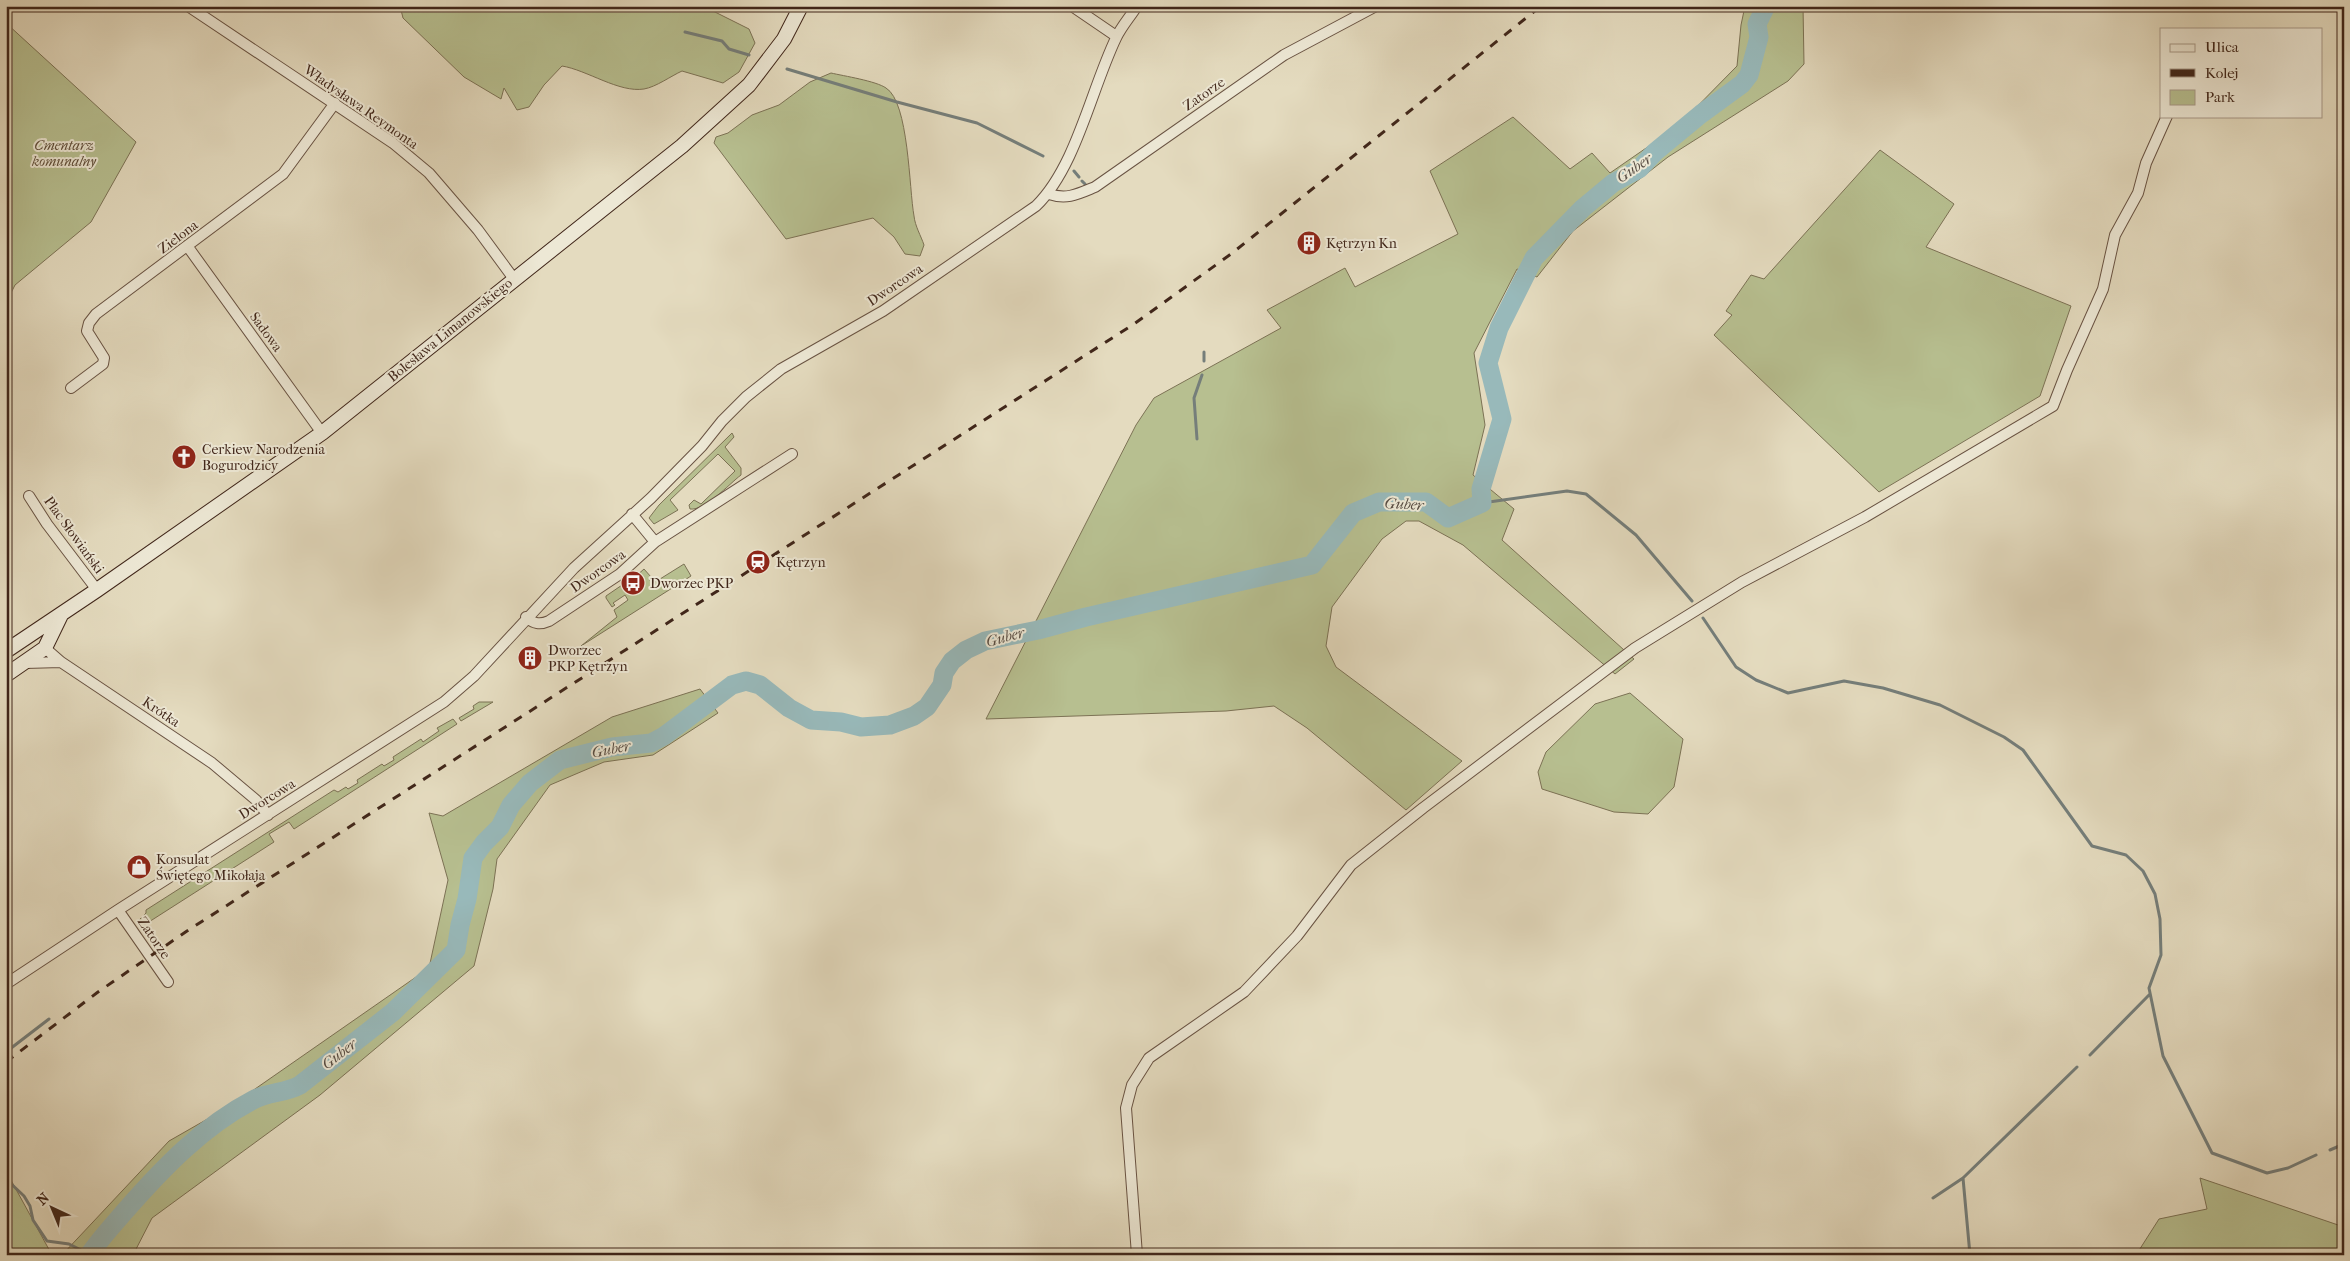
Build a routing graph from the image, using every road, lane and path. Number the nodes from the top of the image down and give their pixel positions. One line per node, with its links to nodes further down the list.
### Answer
1 (188, 6): 7 (street, Władysława Reymonta)
2 (801, 6): 11 (street, Bolesława Limanowskiego)
3 (1072, 6): 6 (street)
4 (1137, 6): 6 (street, Dworcowa)
5 (1376, 6): 9 (street, Zatorze)
6 (1116, 36): 9 (street, Dworcowa)
7 (334, 103): 10 (street, Zielona); 11 (street, Władysława Reymonta)
8 (2165, 118): 30 (street)
9 (1048, 194): 16 (street, Dworcowa)
10 (188, 247): 12 (street, Zielona); 13 (street, Sadowa)
11 (514, 279): 13 (street, Bolesława Limanowskiego)
12 (71, 388)
13 (322, 432): 18 (street, Bolesława Limanowskiego)
14 (792, 454): 17 (street, Dworcowa)
15 (29, 496): 18 (street, Plac Słowiański)
16 (632, 514): 17 (street); 20 (street, Dworcowa)
17 (655, 542): 20 (street, Dworcowa)
18 (97, 590): 19 (street, Bolesława Limanowskiego)
19 (61, 615): 21 (street, Bolesława Limanowskiego); 22 (street, Bolesława Limanowskiego)
20 (526, 617): 26 (street, Dworcowa)
21 (45, 648): 22 (street); 23 (street, Krótka); 24 (street, Bolesława Limanowskiego)
22 (10, 649)
23 (61, 662): 24 (street); 26 (street, Krótka)
24 (25, 663): 25 (street, Bolesława Limanowskiego)
25 (6, 675)
26 (268, 815): 27 (street, Dworcowa)
27 (118, 910): 28 (street, Zatorze); 29 (street, Dworcowa)
28 (168, 982)
29 (6, 984)
30 (1137, 1255)

